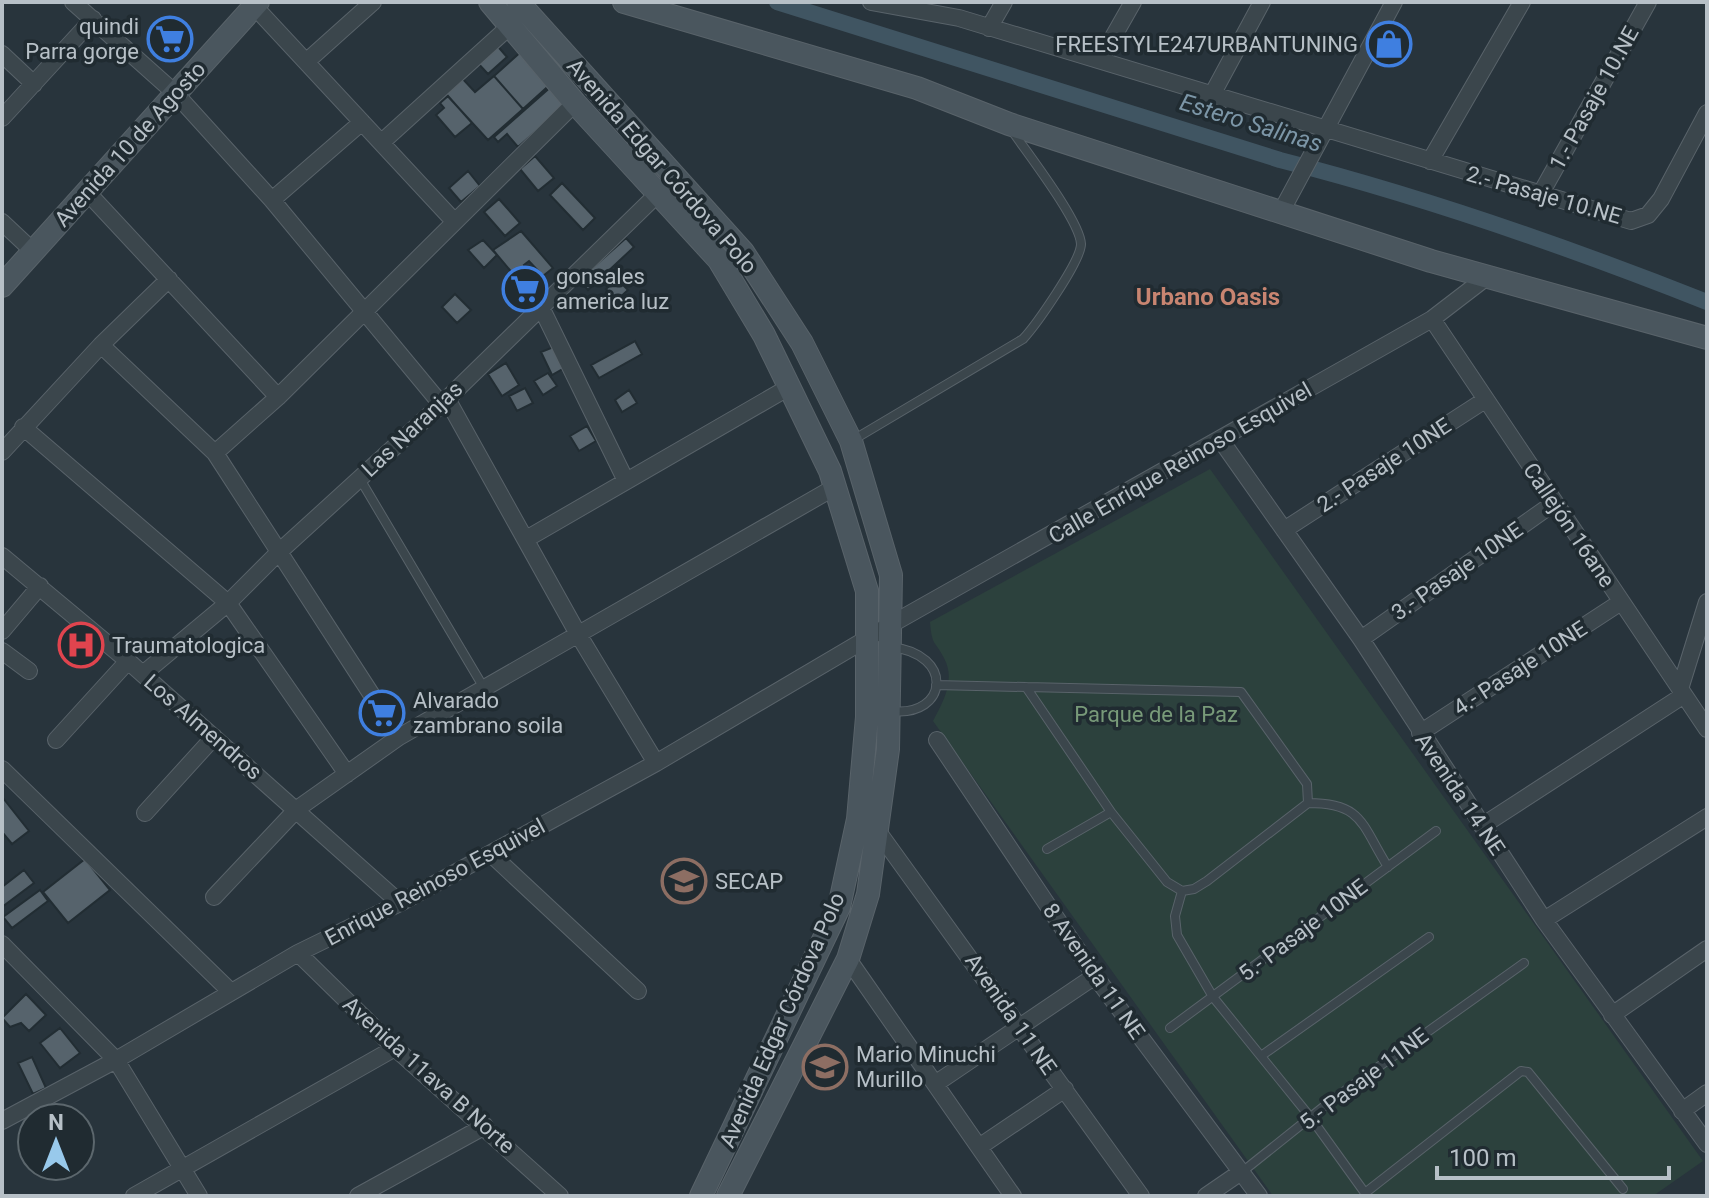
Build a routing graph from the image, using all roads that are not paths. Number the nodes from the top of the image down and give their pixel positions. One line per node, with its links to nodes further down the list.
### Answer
1 (73, 2): 17 (street)
2 (373, 2): 22 (street)
3 (490, 2): 19 (main road, Avenida Edgar Córdova Polo)
4 (518, 2): 34 (main road, Avenida Edgar Córdova Polo)
5 (624, 2): 30 (main road)
6 (871, 2): 16 (street, 2.- Pasaje 10.NE)
7 (945, 2): 16 (street)
8 (992, 2): 18 (street)
9 (1004, 2): 18 (street)
10 (1133, 2): 21 (street)
11 (1262, 2): 25 (street)
12 (1394, 2): 31 (street)
13 (1522, 2): 33 (street)
14 (1648, 2): 36 (street, 1.- Pasaje 10.NE)
15 (256, 4): 22 (street); 24 (main road, Avenida 10 de Agosto)
16 (959, 18): 18 (street, 2.- Pasaje 10.NE)
17 (93, 19): 23 (street); 24 (street)
18 (991, 24): 21 (street, 2.- Pasaje 10.NE)
19 (510, 26): 26 (main road, Avenida Edgar Córdova Polo); 32 (street)
20 (2, 54): 23 (street)
21 (1100, 60): 25 (street, 2.- Pasaje 10.NE)
22 (306, 62): 29 (street)
23 (34, 84): 28 (street)
24 (175, 93): 35 (main road, Avenida 10 de Agosto); 37 (street)
25 (1213, 93): 31 (street, 2.- Pasaje 10.NE)
26 (575, 103): 34 (main road, Avenida Edgar Córdova Polo); 39 (street)
27 (1707, 113): 36 (street, 2.- Pasaje 10.NE)
28 (2, 118)
29 (362, 122): 32 (street); 37 (street)
30 (1009, 124): 38 (main road); 56 (lane)
31 (1322, 135): 33 (street, 2.- Pasaje 10.NE); 38 (street)
32 (382, 142): 39 (street)
33 (1430, 161): 36 (street, 2.- Pasaje 10.NE)
34 (667, 185): 45 (street, Las Naranjas); 50 (main road, Avenida Edgar Córdova Polo); 56 (main road, Avenida Edgar Córdova Polo)
35 (88, 193): 41 (main road, Avenida 10 de Agosto); 43 (street)
36 (1540, 195)
37 (272, 200): 46 (street)
38 (1286, 200): 42 (main road)
39 (453, 220): 46 (street)
40 (2, 222): 41 (street)
41 (34, 252): 44 (main road, Avenida 10 de Agosto)
42 (1488, 276): 47 (street, Calle Enrique Reinoso Esquivel); 48 (main road)
43 (169, 279): 49 (street); 51 (street)
44 (2, 286)
45 (540, 305): 53 (street, Las Naranjas); 60 (street)
46 (363, 311): 51 (street); 53 (street)
47 (1432, 319): 52 (street, Callejón 16ane); 55 (street, Calle Enrique Reinoso Esquivel)
48 (1707, 338)
49 (101, 345): 54 (street); 58 (street)
50 (791, 386): 60 (street); 61 (main road, Avenida Edgar Córdova Polo)
51 (278, 397): 58 (street)
52 (1485, 400): 62 (street, Callejón 16ane); 63 (street, 2.- Pasaje 10NE)
53 (444, 401): 59 (street, Las Naranjas); 64 (street)
54 (23, 427): 57 (street); 69 (street)
55 (1220, 439): 63 (street, Avenida 14 NE); 73 (street, Calle Enrique Reinoso Esquivel)
56 (851, 441): 73 (main road, Avenida Edgar Córdova Polo)
57 (2, 452)
58 (215, 453): 65 (street)
59 (360, 478): 65 (street, Las Naranjas); 82 (lane)
60 (626, 481): 64 (street)
61 (835, 487): 72 (street); 75 (main road, Avenida Edgar Córdova Polo)
62 (1554, 503): 68 (street, Callejón 16ane); 74 (street, 3.- Pasaje 10NE)
63 (1284, 530): 74 (street, Avenida 14 NE)
64 (528, 538): 72 (street)
65 (279, 552): 69 (street, Las Naranjas); 88 (street)
66 (2, 556): 67 (street, Los Almendros)
67 (40, 586): 71 (street); 77 (street, Los Almendros)
68 (1621, 602): 83 (street, Callejón 16ane); 86 (street, 4.- Pasaje 10NE)
69 (228, 603): 79 (street, Las Naranjas); 93 (street)
70 (1706, 610): 83 (street)
71 (2, 631)
72 (578, 634): 82 (street); 91 (street)
73 (891, 636): 75 (street, Calle Enrique Reinoso Esquivel); 80 (lane); 84 (main road, Avenida Edgar Córdova Polo)
74 (1361, 639): 86 (street, Avenida 14 NE)
75 (868, 642): 91 (street, Enrique Reinoso Esquivel); 141 (main road, Avenida Edgar Córdova Polo)
76 (2, 651): 78 (street)
77 (128, 661): 79 (street, Los Almendros); 89 (street)
78 (29, 671)
79 (143, 674): 87 (street, Los Almendros)
80 (936, 685): 81 (lane); 84 (lane)
81 (1026, 687): 94 (lane); 96 (lane)
82 (484, 688): 88 (street)
83 (1682, 692): 85 (street, Callejón 16ane); 99 (street)
84 (891, 711): 101 (main road, Avenida Edgar Córdova Polo)
85 (1707, 729)
86 (1420, 733): 99 (street, Avenida 14 NE)
87 (214, 737): 95 (street, Los Almendros); 97 (street)
88 (399, 737): 93 (street)
89 (56, 740)
90 (937, 740): 115 (street, 8 Avenida 11 NE)
91 (656, 763): 103 (street, Enrique Reinoso Esquivel)
92 (2, 769): 116 (street)
93 (347, 774): 95 (street)
94 (1308, 803): 104 (lane); 105 (lane)
95 (297, 809): 106 (street); 107 (street, Los Almendros)
96 (1111, 812): 102 (lane); 105 (lane)
97 (145, 813)
98 (1707, 817): 108 (street)
99 (1482, 826): 108 (street, Avenida 14 NE)
100 (1436, 831): 104 (lane, 5.- Pasaje 10NE)
101 (879, 833): 113 (main road, Avenida Edgar Córdova Polo); 120 (street, Avenida 11 NE)
102 (1047, 849)
103 (491, 854): 107 (street, Enrique Reinoso Esquivel); 117 (street)
104 (1388, 867): 118 (lane, 5.- Pasaje 10NE)
105 (1182, 891): 118 (lane)
106 (214, 897)
107 (400, 903): 112 (street, Enrique Reinoso Esquivel)
108 (1544, 920): 119 (street, Avenida 14 NE)
109 (1429, 937): 123 (lane)
110 (2, 944): 124 (street)
111 (1707, 949): 119 (street)
112 (298, 953): 116 (street, Enrique Reinoso Esquivel); 122 (street, Avenida 11ava B Norte)
113 (848, 959): 125 (street); 142 (main road, Avenida Edgar Córdova Polo)
114 (1524, 963): 129 (lane, 5.- Pasaje 11NE)
115 (1095, 976): 120 (street); 135 (street, 8 Avenida 11 NE)
116 (230, 991): 124 (street, Enrique Reinoso Esquivel)
117 (638, 991)
118 (1213, 997): 121 (lane, 5.- Pasaje 10NE); 123 (lane)
119 (1612, 1015): 128 (street, Avenida 14 NE)
120 (1020, 1026): 125 (street); 126 (street, Avenida 11 NE)
121 (1170, 1028)
122 (395, 1048): 131 (street, Avenida 11ava B Norte); 134 (street)
123 (1261, 1056): 129 (lane)
124 (116, 1060): 130 (street, Enrique Reinoso Esquivel); 134 (street)
125 (935, 1084): 133 (street)
126 (1065, 1089): 133 (street); 144 (street, Avenida 11 NE)
127 (1707, 1093): 128 (street)
128 (1682, 1111): 132 (street, Avenida 14 NE)
129 (1311, 1118): 135 (lane, 5.- Pasaje 11NE); 136 (lane)
130 (2, 1121)
131 (485, 1126): 139 (street); 140 (street, Avenida 11ava B Norte)
132 (1707, 1144)
133 (979, 1147): 143 (street)
134 (183, 1167): 137 (street); 138 (street)
135 (1241, 1172): 145 (street, 5.- Pasaje 11NE); 146 (street, 8 Avenida 11 NE)
136 (1623, 1189)
137 (134, 1196)
138 (199, 1196)
139 (358, 1196)
140 (560, 1196)
141 (701, 1196)
142 (728, 1196)
143 (1013, 1196)
144 (1141, 1196)
145 (1206, 1196)
146 (1259, 1196)

